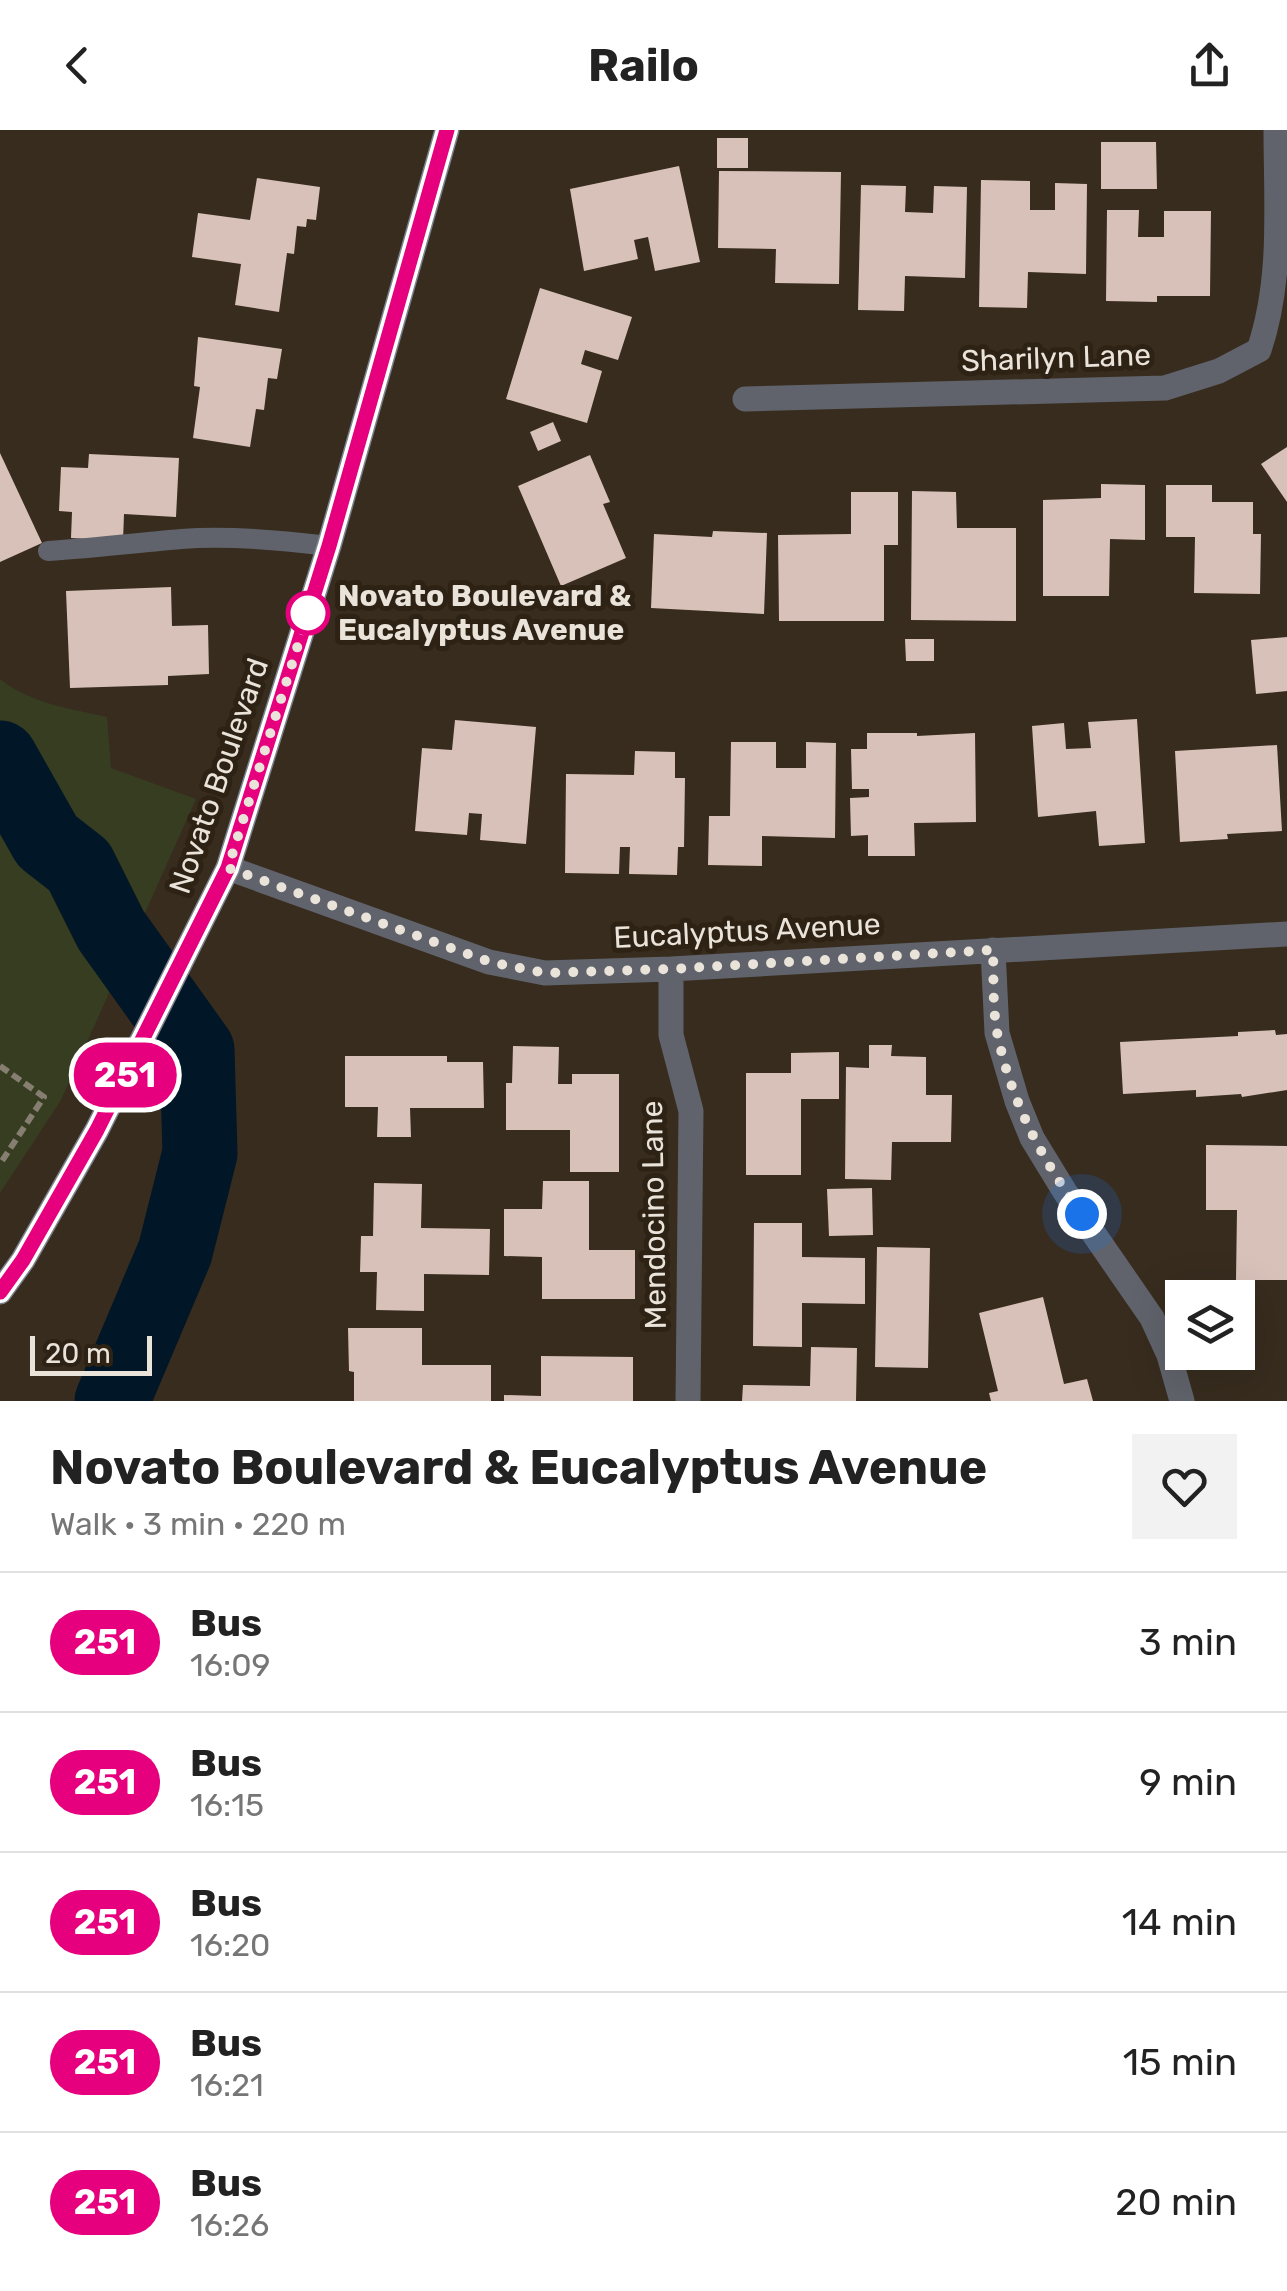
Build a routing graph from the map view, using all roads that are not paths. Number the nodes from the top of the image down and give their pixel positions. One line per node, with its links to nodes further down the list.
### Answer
1 (447, 130): 4 (main road, Novato Boulevard)
2 (1276, 130): 3 (street, Sharilyn Lane)
3 (746, 400)
4 (329, 546): 5 (lane); 6 (main road, Novato Boulevard)
5 (48, 550)
6 (228, 868): 9 (street, Eucalyptus Avenue); 10 (main road, Novato Boulevard)
7 (1287, 934): 8 (street, Eucalyptus Avenue)
8 (993, 950): 9 (street, Eucalyptus Avenue); 12 (street)
9 (671, 969): 11 (street, Mendocino Lane)
10 (0, 1292)
11 (688, 1401)
12 (1182, 1401)

